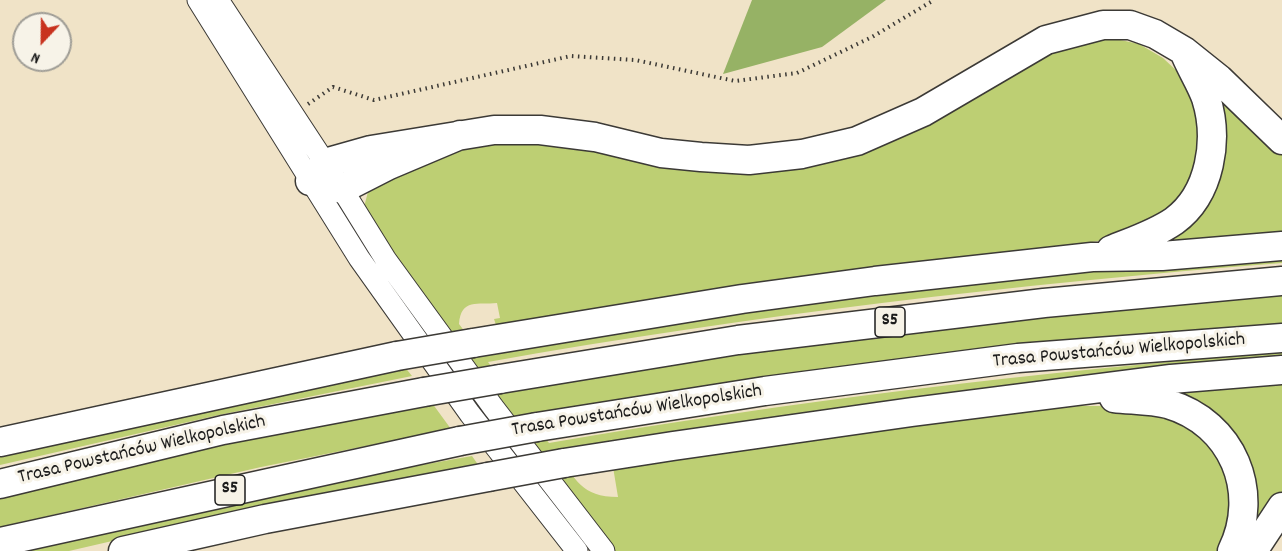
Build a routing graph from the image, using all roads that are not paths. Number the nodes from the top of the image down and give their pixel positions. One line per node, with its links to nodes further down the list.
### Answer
1 (198, 0): 6 (main road)
2 (218, 0): 6 (main road)
3 (1184, 51): 4 (highway); 5 (highway); 9 (highway)
4 (460, 135): 6 (highway); 7 (highway)
5 (1282, 140)
6 (318, 172): 7 (highway); 19 (main road)
7 (342, 189): 20 (main road)
8 (1282, 246): 9 (highway)
9 (1092, 257): 14 (highway, bridge)
10 (1282, 281): 15 (highway, Trasa Powstańców Wielkopolskich / S5, bridge)
11 (1282, 338): 17 (highway, Trasa Powstańców Wielkopolskich / S5, bridge)
12 (1282, 370): 13 (highway)
13 (1073, 393): 18 (highway, bridge); 21 (highway)
14 (0, 442)
15 (0, 484)
16 (1282, 507): 22 (highway)
17 (0, 542)
18 (123, 551)
19 (577, 551)
20 (604, 551)
21 (1232, 551)
22 (1253, 551)

